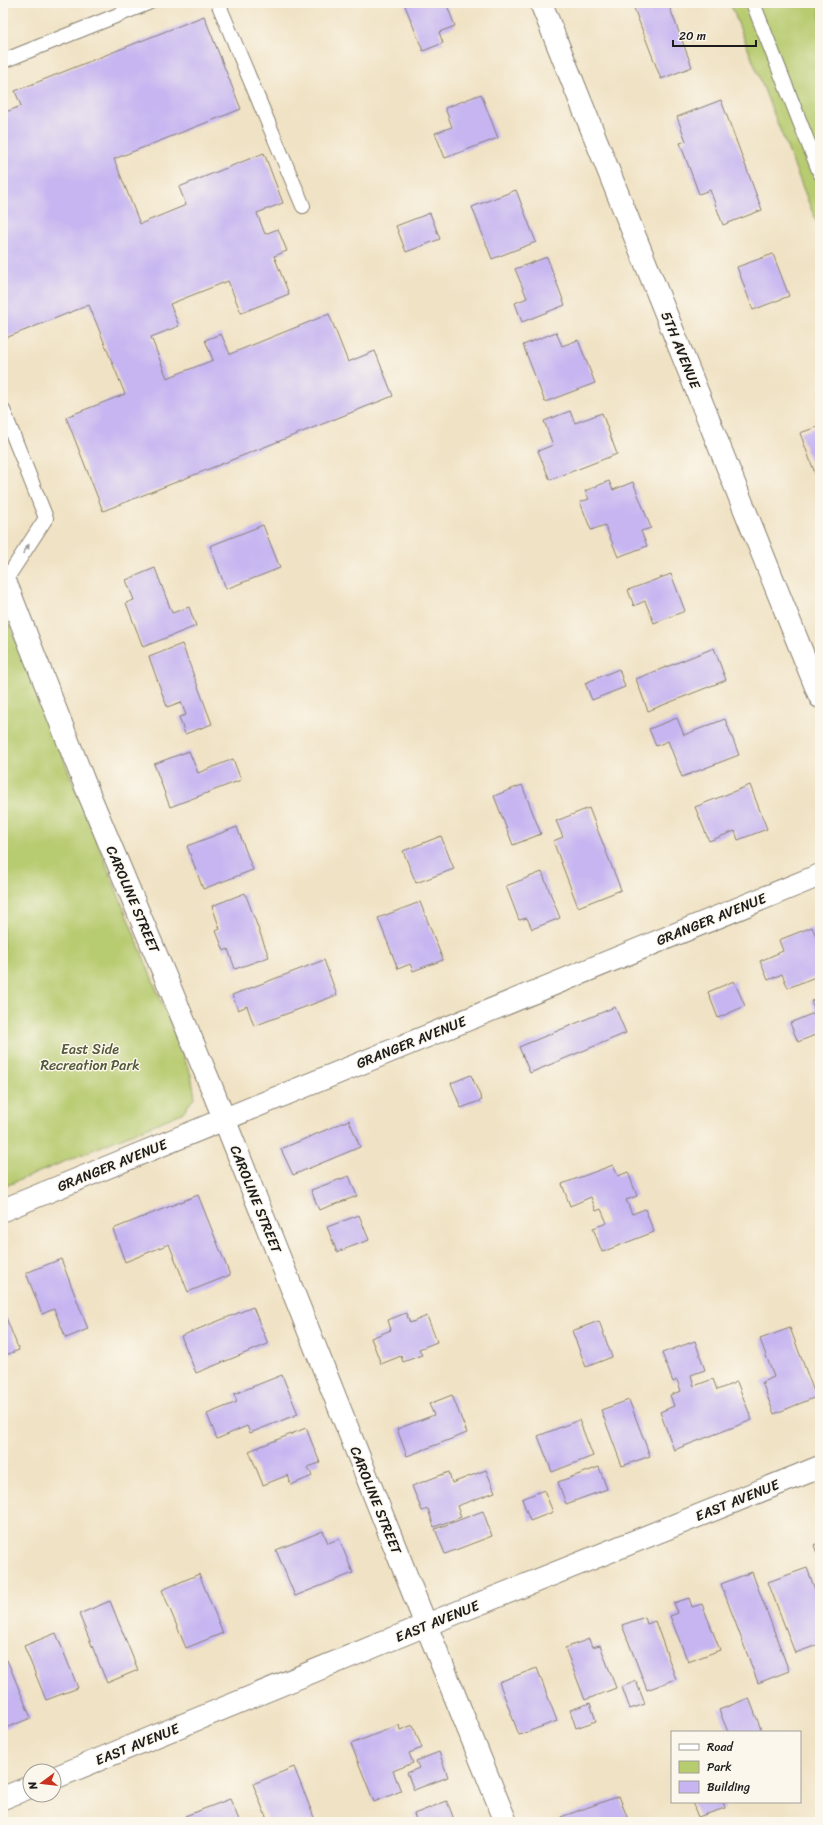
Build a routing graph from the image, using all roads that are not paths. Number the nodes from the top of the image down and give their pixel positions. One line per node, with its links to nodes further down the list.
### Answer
1 (148, 3): 5 (lane)
2 (218, 3): 7 (lane)
3 (541, 3): 10 (street, 5TH AVENUE)
4 (753, 3): 6 (lane)
5 (3, 61)
6 (820, 173)
7 (302, 206)
8 (3, 410): 9 (lane, one-way to 8)
9 (4, 579): 12 (street, CAROLINE STREET)
10 (820, 697)
11 (820, 875): 12 (street, GRANGER AVENUE)
12 (224, 1118): 13 (street, GRANGER AVENUE); 15 (street, CAROLINE STREET)
13 (3, 1210)
14 (820, 1467): 15 (street, EAST AVENUE)
15 (426, 1625): 16 (street, EAST AVENUE); 19 (street, CAROLINE STREET)
16 (62, 1775)
17 (22, 1790): 18 (street)
18 (3, 1798)
19 (506, 1822)

